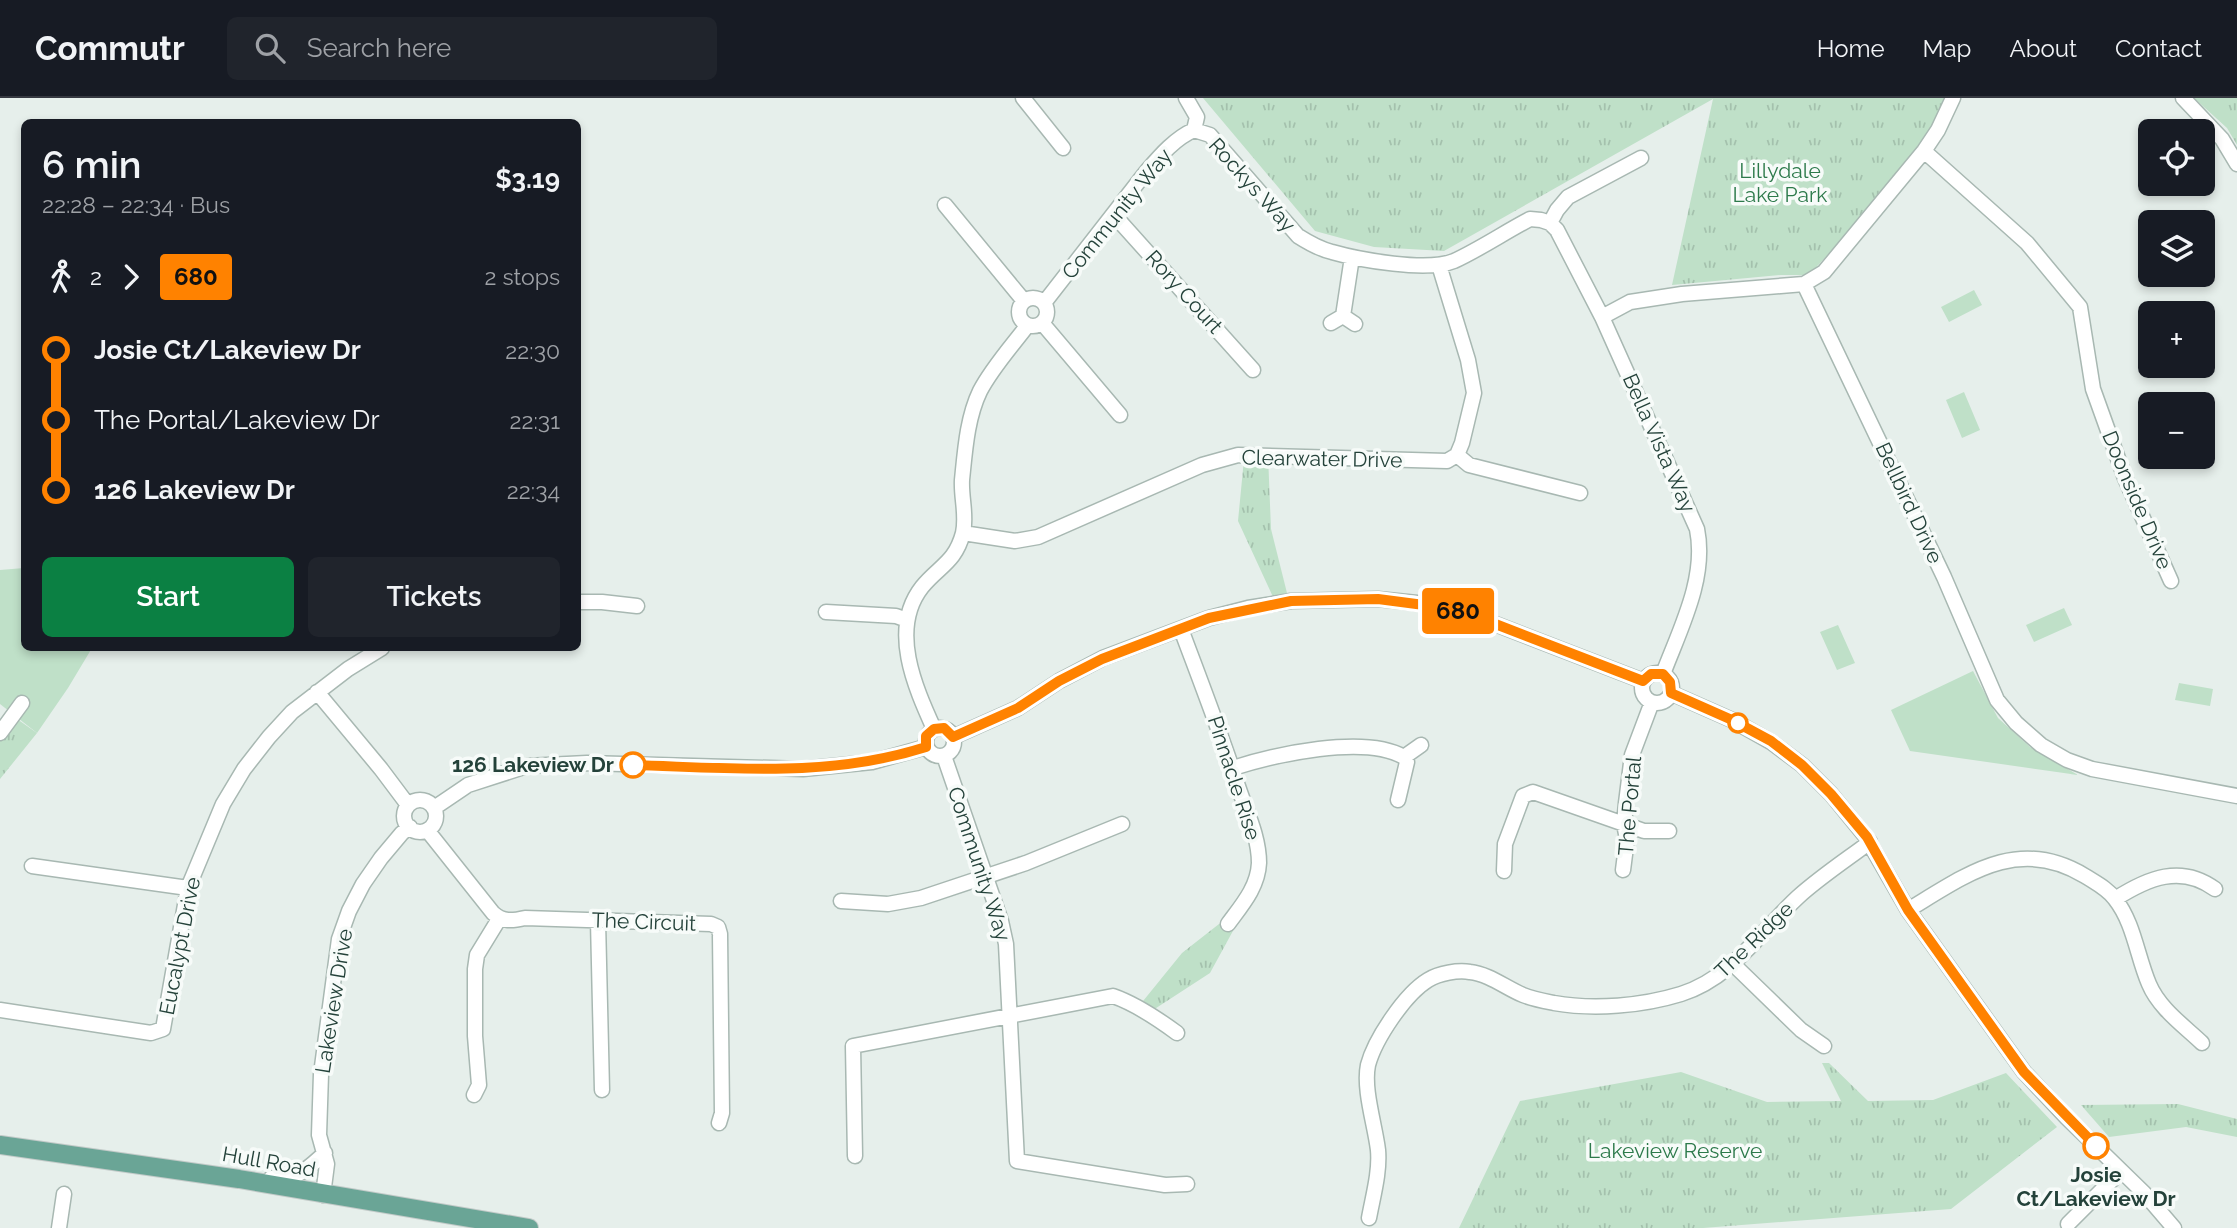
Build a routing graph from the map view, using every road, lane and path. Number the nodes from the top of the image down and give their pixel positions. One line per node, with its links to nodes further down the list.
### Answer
1 (1023, 98): 6 (street)
2 (1186, 98): 5 (street, Rockys Way)
3 (1953, 98): 7 (street)
4 (2183, 98): 9 (street)
5 (1194, 130): 11 (street, Community Way); 13 (street, Rockys Way)
6 (1063, 148)
7 (1924, 152): 15 (street); 27 (street, Doonside Drive)
8 (1641, 158): 12 (street)
9 (2237, 164)
10 (945, 205): 16 (street)
11 (1114, 215): 17 (street, Community Way); 22 (street, Rory Court)
12 (1550, 223): 14 (street, Rockys Way); 18 (street, Bella Vista Way)
13 (1352, 257): 14 (street, Rockys Way); 19 (street)
14 (1439, 265): 24 (street)
15 (1804, 284): 18 (street); 48 (street, Bellbird Drive)
16 (1024, 301): 17 (street); 21 (street)
17 (1044, 303): 20 (street)
18 (1602, 317): 34 (street, Bella Vista Way)
19 (1343, 321)
20 (1042, 324): 21 (street); 23 (street)
21 (1027, 326): 26 (street)
22 (1253, 370)
23 (1120, 415)
24 (1457, 455): 25 (street); 26 (street, Clearwater Drive)
25 (1580, 493)
26 (963, 533): 31 (street)
27 (2171, 581)
28 (581, 602): 29 (street)
29 (638, 606)
30 (826, 612): 31 (street)
31 (907, 620): 40 (street)
32 (1181, 629): 35 (street); 42 (street); 47 (street, Pinnacle Rise)
33 (378, 651): 36 (street, Eucalypt Drive)
34 (1663, 674): 35 (street); 37 (street)
35 (1643, 681): 38 (street)
36 (317, 692): 50 (street); 62 (street, Eucalypt Drive)
37 (1671, 693): 38 (street); 57 (street)
38 (1652, 702): 53 (street, The Portal)
39 (22, 703): 41 (street)
40 (934, 729): 42 (street); 44 (street)
41 (0, 733)
42 (953, 737): 45 (street)
43 (1421, 745): 46 (street)
44 (926, 747): 45 (street); 51 (street)
45 (944, 756): 61 (street, Community Way)
46 (1404, 757): 47 (street); 49 (street)
47 (1233, 768): 69 (street, Pinnacle Rise)
48 (2237, 796)
49 (1398, 800)
50 (408, 805): 51 (street); 54 (street)
51 (434, 808): 55 (street)
52 (1122, 824): 61 (street)
53 (1624, 824): 56 (street); 59 (street, The Portal); 60 (street)
54 (410, 827): 55 (street); 80 (street, Lakeview Drive)
55 (428, 830): 67 (street)
56 (1668, 831)
57 (1870, 842): 66 (street); 70 (street, The Ridge)
58 (32, 866): 62 (street)
59 (1623, 870)
60 (1504, 871)
61 (986, 876): 65 (street); 72 (street, Community Way)
62 (188, 888): 71 (street, Eucalypt Drive)
63 (2215, 889): 64 (street)
64 (2115, 899): 66 (street); 74 (street)
65 (841, 901)
66 (1908, 910): 82 (street)
67 (499, 919): 68 (street, The Circuit); 77 (street)
68 (598, 921): 76 (street); 78 (street, The Circuit)
69 (1228, 924)
70 (1733, 964): 75 (street); 87 (street, The Ridge)
71 (0, 1010)
72 (1009, 1016): 73 (street); 81 (street); 84 (street, Community Way)
73 (1177, 1033)
74 (2202, 1043)
75 (1824, 1046)
76 (602, 1090)
77 (474, 1095)
78 (719, 1123)
79 (0, 1145): 83 (main road, Hull Road)
80 (325, 1153): 83 (street); 86 (street, Lakeview Drive)
81 (855, 1156)
82 (2121, 1171): 89 (street); 92 (street)
83 (239, 1179): 86 (main road, Hull Road)
84 (1187, 1184)
85 (64, 1194): 90 (street)
86 (323, 1195): 88 (main road, Hull Road)
87 (1369, 1218)
88 (460, 1223): 91 (main road, Hull Road)
89 (2068, 1224)
90 (58, 1228)
91 (529, 1228)
92 (2175, 1228)

